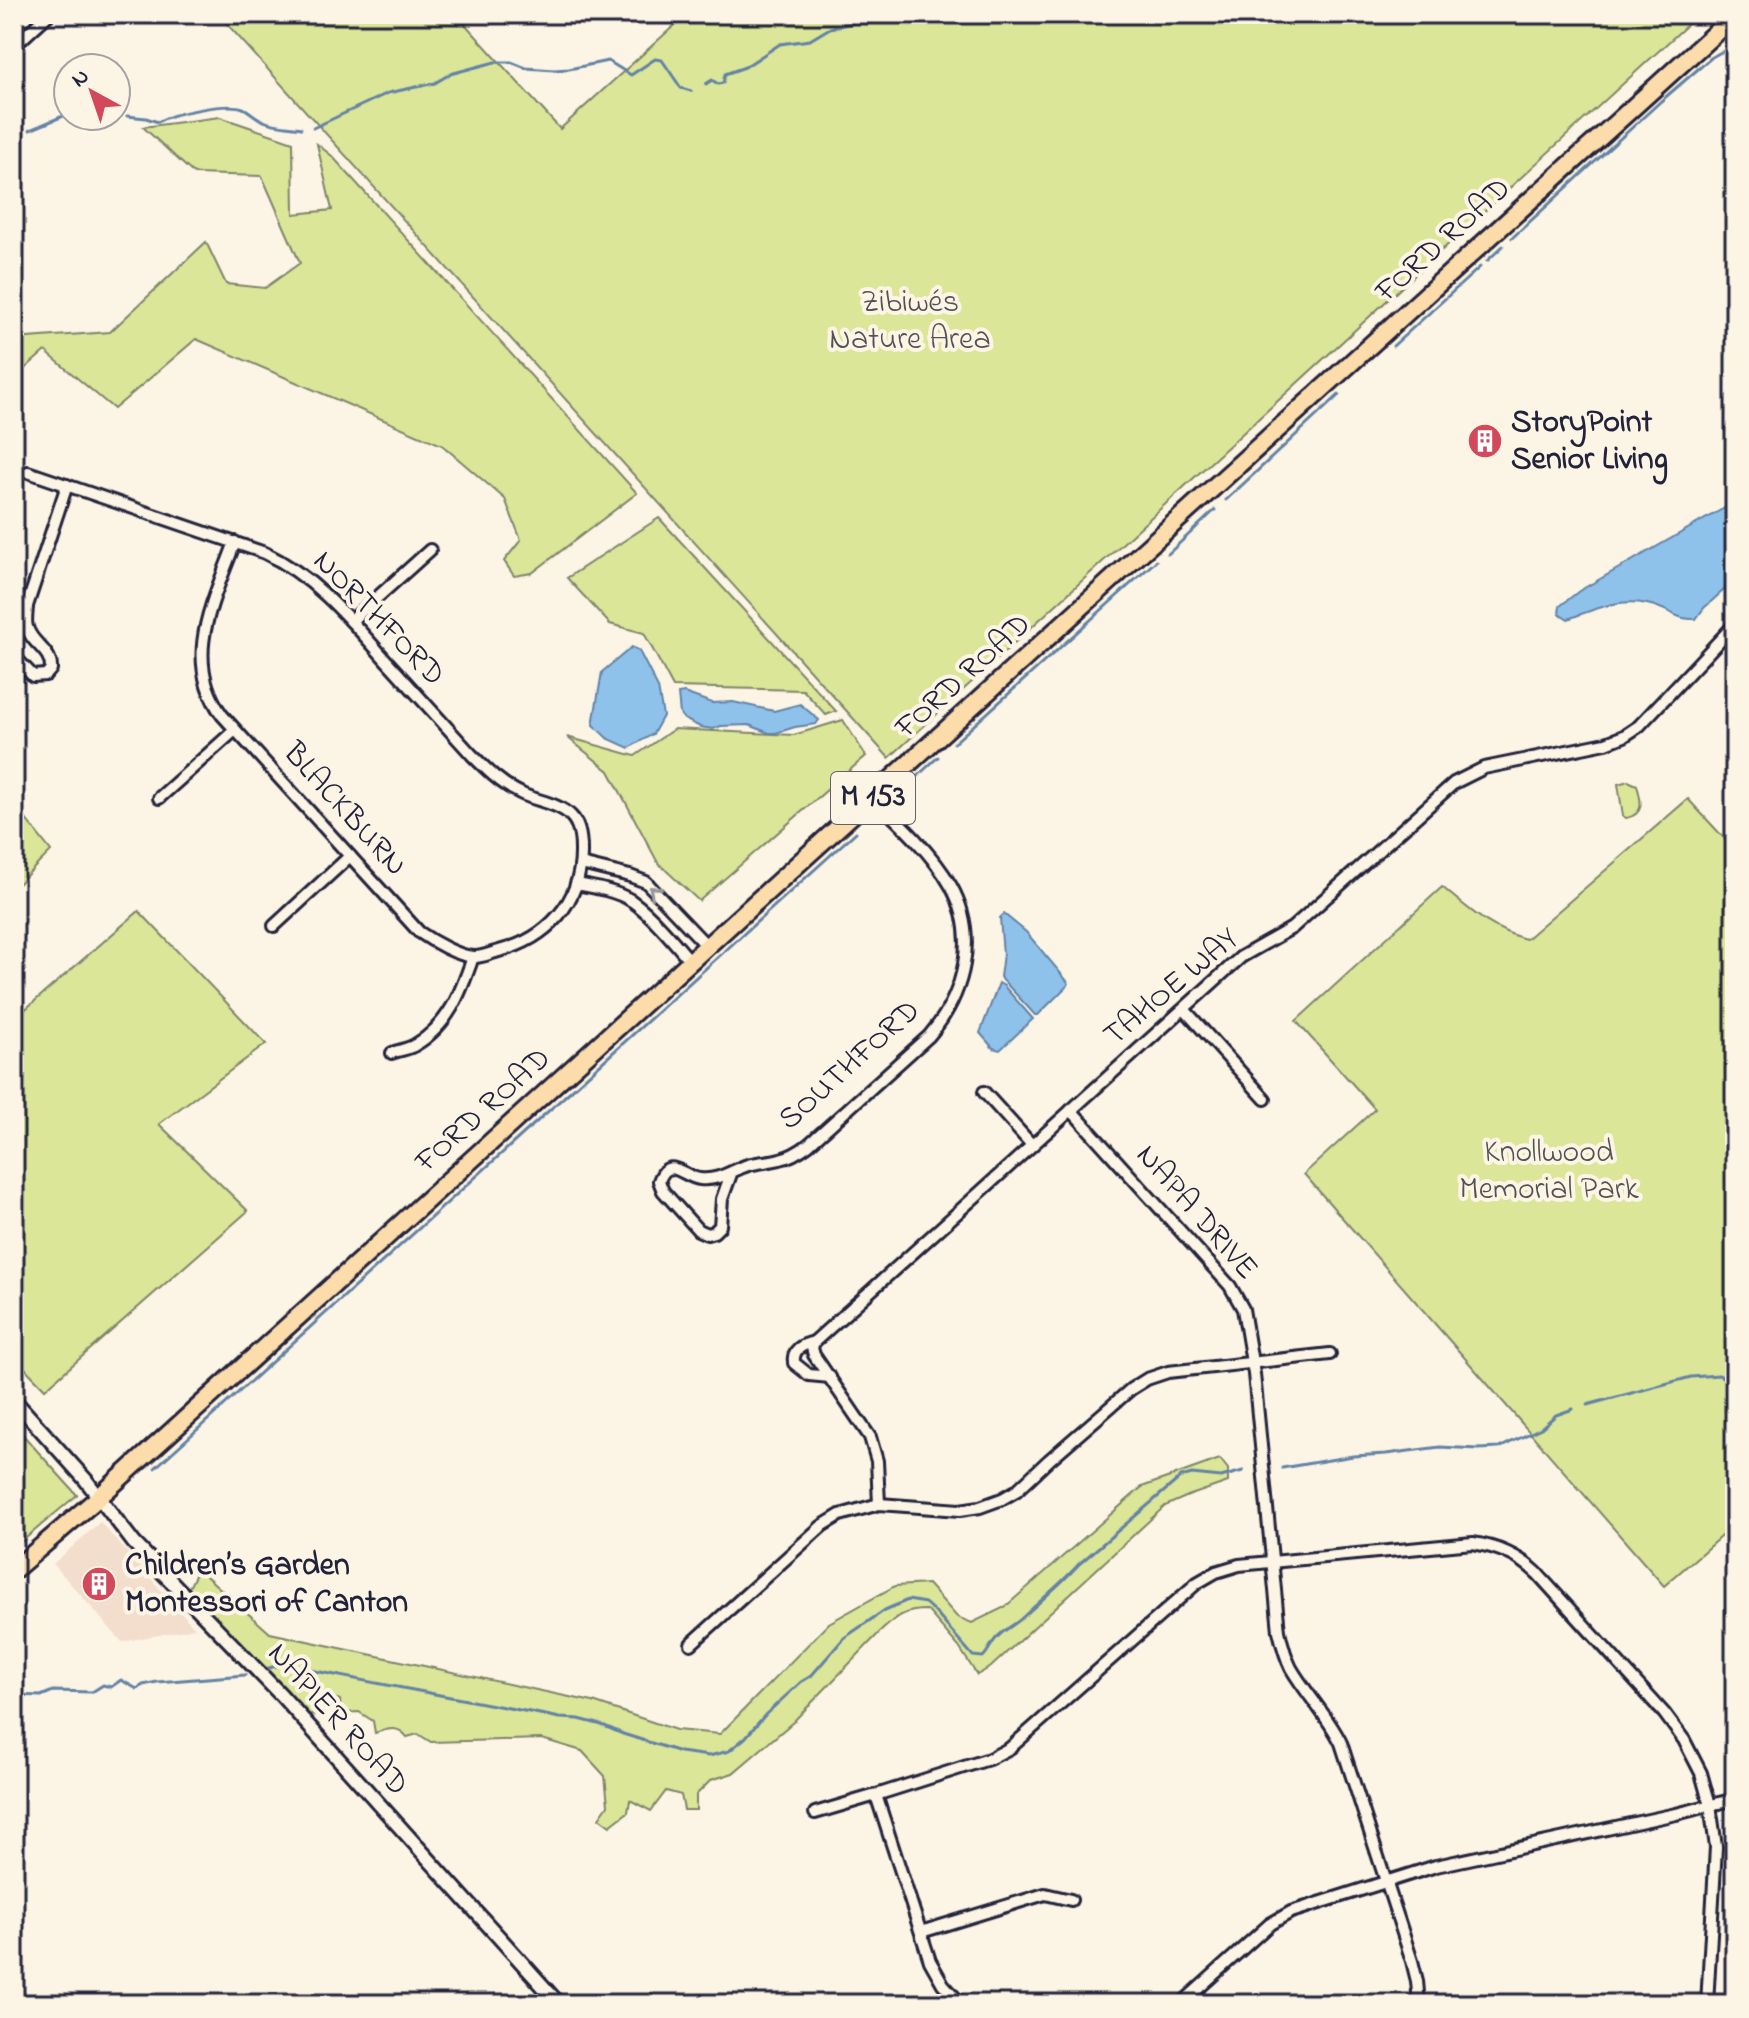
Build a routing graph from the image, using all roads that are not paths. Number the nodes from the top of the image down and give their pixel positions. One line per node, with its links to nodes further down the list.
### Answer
1 (49, 14): 3 (street)
2 (1735, 15): 15 (main road, FORD ROAD / M 153)
3 (14, 46)
4 (28, 472): 5 (street, NORTHFORD)
5 (67, 485): 6 (street, NORTHFORD); 8 (street)
6 (235, 542): 10 (street, NORTHFORD); 13 (street, BLACKBURN)
7 (430, 550): 10 (street)
8 (27, 606): 9 (street); 12 (street)
9 (14, 611)
10 (351, 621): 17 (street, NORTHFORD)
11 (1735, 624): 23 (street, TAHOE WAY)
12 (14, 656)
13 (235, 730): 14 (street); 16 (street, BLACKBURN)
14 (159, 798)
15 (873, 798): 20 (main road, FORD ROAD / M 153); 29 (street, SOUTHFORD)
16 (350, 856): 19 (street); 21 (street, BLACKBURN)
17 (581, 864): 18 (street, NORTHFORD); 20 (street, one-way to 17)
18 (576, 884): 21 (street); 22 (street)
19 (274, 926)
20 (708, 947): 22 (main road, FORD ROAD / M 153)
21 (473, 957): 24 (street)
22 (691, 962): 35 (main road, FORD ROAD / M 153)
23 (1184, 1009): 26 (street); 27 (street, TAHOE WAY)
24 (392, 1053)
25 (984, 1092): 28 (street)
26 (1265, 1099)
27 (1071, 1110): 28 (street, TAHOE WAY); 32 (street, NAPA DRIVE)
28 (1032, 1145): 30 (street, TAHOE WAY)
29 (731, 1174): 29 (street, SOUTHFORD)
30 (814, 1342): 33 (street); 33 (street, TAHOE WAY)
31 (1330, 1354): 32 (street)
32 (1252, 1363): 36 (street); 37 (street, NAPA DRIVE)
33 (830, 1377): 36 (street)
34 (14, 1400): 35 (street, NAPIER ROAD)
35 (98, 1498): 38 (main road, FORD ROAD / M 153); 47 (street, NAPIER ROAD)
36 (879, 1504): 39 (street)
37 (1273, 1563): 40 (street); 42 (street); 44 (street, NAPA DRIVE)
38 (14, 1570)
39 (691, 1644)
40 (876, 1795): 43 (street); 46 (street)
41 (1735, 1799): 42 (street)
42 (1710, 1805): 44 (street); 51 (street)
43 (815, 1813)
44 (1386, 1881): 49 (street); 50 (street, NAPA DRIVE)
45 (1071, 1900): 46 (street)
46 (921, 1932): 48 (street)
47 (559, 2004)
48 (961, 2004)
49 (1181, 2004)
50 (1419, 2004)
51 (1707, 2004)

